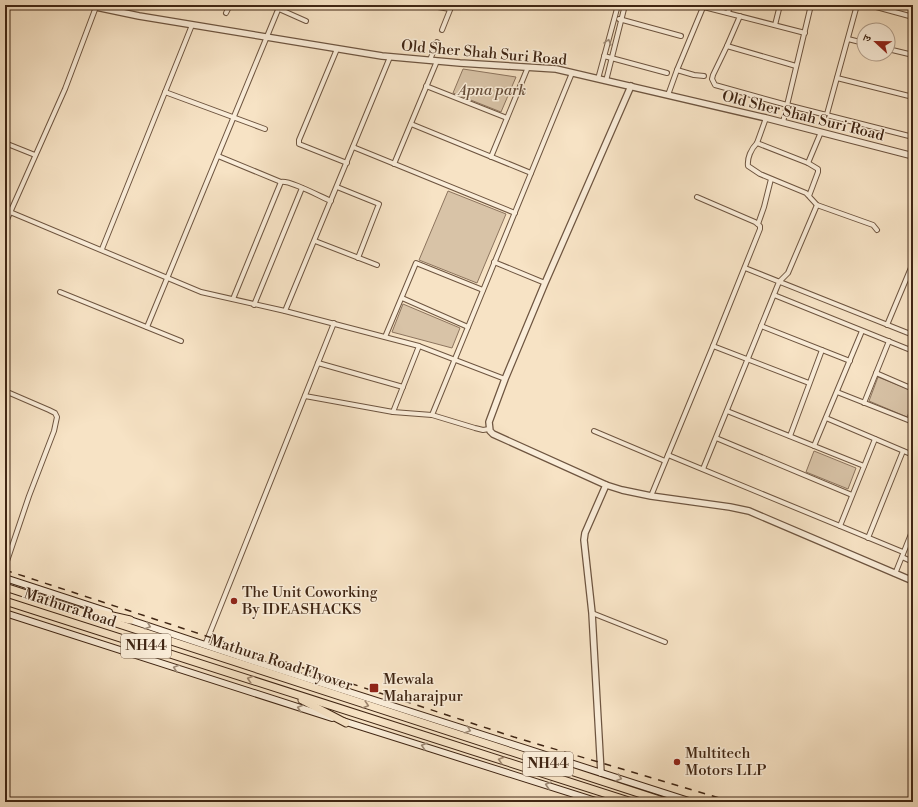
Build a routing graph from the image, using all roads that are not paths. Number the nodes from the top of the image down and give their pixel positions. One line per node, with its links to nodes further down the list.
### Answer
1 (85, 5): 12 (street)
2 (230, 5): 16 (street)
3 (426, 5): 15 (street)
4 (618, 5): 20 (street)
5 (625, 5): 21 (street)
6 (696, 5): 13 (street)
7 (730, 5): 17 (street)
8 (780, 5): 24 (street)
9 (811, 5): 26 (street)
10 (857, 5): 29 (street)
11 (869, 5): 19 (street)
12 (95, 6): 23 (street, Old Sher Shah Suri Road); 69 (street)
13 (704, 6): 17 (street); 43 (street)
14 (280, 7): 22 (street); 28 (street)
15 (451, 7): 25 (street)
16 (226, 13)
17 (728, 13): 18 (street)
18 (740, 16): 24 (street); 32 (street)
19 (913, 17)
20 (615, 18): 21 (street); 36 (street, one-way to 20)
21 (621, 20): 27 (street); 38 (street)
22 (306, 21)
23 (192, 25): 28 (street, Old Sher Shah Suri Road); 52 (street)
24 (775, 25): 26 (street)
25 (442, 30)
26 (804, 32): 41 (street)
27 (681, 36)
28 (267, 37): 33 (street, Old Sher Shah Suri Road); 57 (street)
29 (848, 39): 30 (street); 47 (street)
30 (856, 41)
31 (437, 42): 39 (street)
32 (727, 46): 41 (street); 55 (street)
33 (337, 49): 37 (street, Old Sher Shah Suri Road); 73 (street)
34 (896, 51): 35 (street)
35 (913, 55)
36 (604, 56): 38 (street); 48 (street)
37 (390, 57): 39 (street, Old Sher Shah Suri Road); 68 (street)
38 (612, 58): 45 (street); 49 (street)
39 (430, 60): 40 (street, Old Sher Shah Suri Road)
40 (437, 61): 42 (street, Old Sher Shah Suri Road); 50 (street)
41 (796, 66): 55 (street)
42 (528, 67): 44 (street, Old Sher Shah Suri Road); 58 (street)
43 (677, 70): 46 (street); 53 (street)
44 (572, 73): 48 (street, Old Sher Shah Suri Road); 76 (street)
45 (667, 73)
46 (704, 76)
47 (837, 78): 54 (street); 56 (street)
48 (598, 79): 49 (street, Old Sher Shah Suri Road)
49 (606, 81): 51 (street, Old Sher Shah Suri Road)
50 (426, 86): 58 (street); 61 (street)
51 (631, 86): 53 (street, Old Sher Shah Suri Road); 99 (street)
52 (165, 92): 57 (street); 91 (street)
53 (668, 95): 59 (street, Old Sher Shah Suri Road)
54 (913, 97)
55 (787, 105): 56 (street); 60 (street)
56 (827, 114): 64 (street)
57 (234, 118): 62 (street); 71 (street)
58 (507, 118): 72 (street)
59 (766, 118): 60 (street, Old Sher Shah Suri Road); 66 (street)
60 (783, 122): 63 (street, Old Sher Shah Suri Road)
61 (410, 124): 72 (street); 75 (street)
62 (265, 130)
63 (821, 132): 70 (street, Old Sher Shah Suri Road); 74 (street)
64 (913, 137)
65 (5, 143): 69 (street)
66 (757, 143): 74 (street); 77 (street)
67 (913, 145): 70 (street)
68 (353, 147): 73 (street); 75 (street)
69 (35, 155): 85 (street)
70 (912, 155)
71 (218, 156): 78 (street); 97 (street)
72 (490, 157): 76 (street)
73 (347, 163): 79 (street)
74 (808, 163): 81 (street)
75 (394, 164): 86 (street)
76 (531, 173): 86 (street)
77 (771, 179): 81 (street); 88 (street)
78 (280, 182): 80 (street); 104 (street)
79 (337, 187): 83 (street); 92 (street)
80 (302, 188): 83 (street); 105 (street)
81 (809, 196): 84 (street)
82 (697, 197): 88 (street)
83 (331, 201): 90 (street)
84 (817, 205): 89 (street); 98 (street)
85 (10, 212): 87 (street); 91 (street)
86 (514, 213): 93 (street)
87 (5, 224)
88 (758, 224): 96 (street)
89 (877, 230)
90 (315, 241): 92 (street); 106 (street)
91 (102, 250): 97 (street)
92 (358, 258): 95 (street)
93 (494, 262): 99 (street); 100 (street)
94 (913, 263): 108 (street)
95 (377, 266)
96 (745, 268): 98 (street); 118 (street)
97 (168, 278): 104 (street); 110 (street)
98 (779, 282): 102 (street); 108 (street)
99 (545, 283): 126 (street)
100 (483, 290): 103 (street); 111 (street)
101 (60, 292): 110 (street)
102 (774, 295): 109 (street); 112 (street)
103 (402, 298): 111 (street); 114 (street)
104 (233, 299): 105 (street)
105 (254, 304): 106 (street)
106 (286, 311): 107 (street)
107 (334, 324): 114 (street); 124 (street)
108 (887, 325): 113 (street)
109 (761, 326): 119 (street); 122 (street)
110 (148, 327): 115 (street)
111 (468, 327): 121 (street)
112 (862, 331): 116 (street); 123 (street)
113 (913, 335)
114 (385, 337): 117 (street)
115 (181, 341)
116 (889, 341): 120 (street); 125 (street)
117 (419, 346): 121 (street); 128 (street)
118 (713, 346): 122 (street); 147 (street)
119 (822, 350): 123 (street); 127 (street)
120 (913, 351)
121 (455, 359): 126 (street); 137 (street)
122 (748, 359): 127 (street); 134 (street)
123 (850, 361): 131 (street)
124 (318, 363): 128 (street); 132 (street)
125 (876, 373): 129 (street); 133 (street)
126 (505, 379): 140 (street)
127 (809, 383): 142 (street)
128 (403, 387): 135 (street)
129 (913, 389)
130 (5, 391): 160 (street)
131 (837, 392): 133 (street); 138 (street)
132 (305, 396): 135 (street); 171 (street)
133 (864, 403): 139 (street)
134 (727, 411): 142 (street); 143 (street)
135 (393, 412): 137 (street)
136 (913, 412): 139 (street)
137 (432, 415): 140 (street)
138 (826, 418): 144 (street); 145 (street)
139 (911, 422)
140 (489, 429): 152 (street)
141 (594, 431): 149 (street)
142 (790, 436): 145 (street)
143 (716, 438): 151 (street); 153 (street)
144 (875, 439): 146 (street); 150 (street)
145 (814, 446): 150 (street)
146 (903, 451): 148 (street); 157 (street)
147 (668, 455): 149 (street); 151 (street)
148 (913, 455)
149 (665, 461): 154 (street)
150 (864, 466): 153 (street)
151 (703, 469): 155 (street)
152 (606, 485): 154 (street); 168 (street)
153 (852, 495): 155 (street)
154 (651, 496): 161 (street)
155 (840, 526): 157 (street)
156 (913, 529): 158 (street)
157 (868, 538): 158 (street)
158 (903, 555): 159 (street); 161 (street)
159 (913, 562)
160 (5, 567)
161 (895, 574): 163 (street)
162 (5, 578): 169 (main road)
163 (913, 582)
164 (5, 587): 166 (highway, Mathura Road / NH44)
165 (5, 601): 172 (highway, Mathura Road / NH44, one-way to 165)
166 (71, 609): 169 (highway); 179 (highway, Mathura Road Flyover / NH44, one-way to 179)
167 (5, 613): 173 (main road, one-way to 167)
168 (592, 613): 170 (street); 174 (street)
169 (130, 620): 171 (main road, one-way to 171)
170 (666, 642)
171 (204, 645): 174 (main road, one-way to 174)
172 (287, 691): 173 (highway); 178 (highway, Mathura Road Flyover / NH44, one-way to 172)
173 (346, 723): 175 (main road, one-way to 173)
174 (601, 773): 176 (main road, one-way to 176)
175 (584, 800): 177 (main road)
176 (678, 800): 180 (main road)
177 (599, 802)
178 (632, 802)
179 (666, 802)
180 (692, 802)

